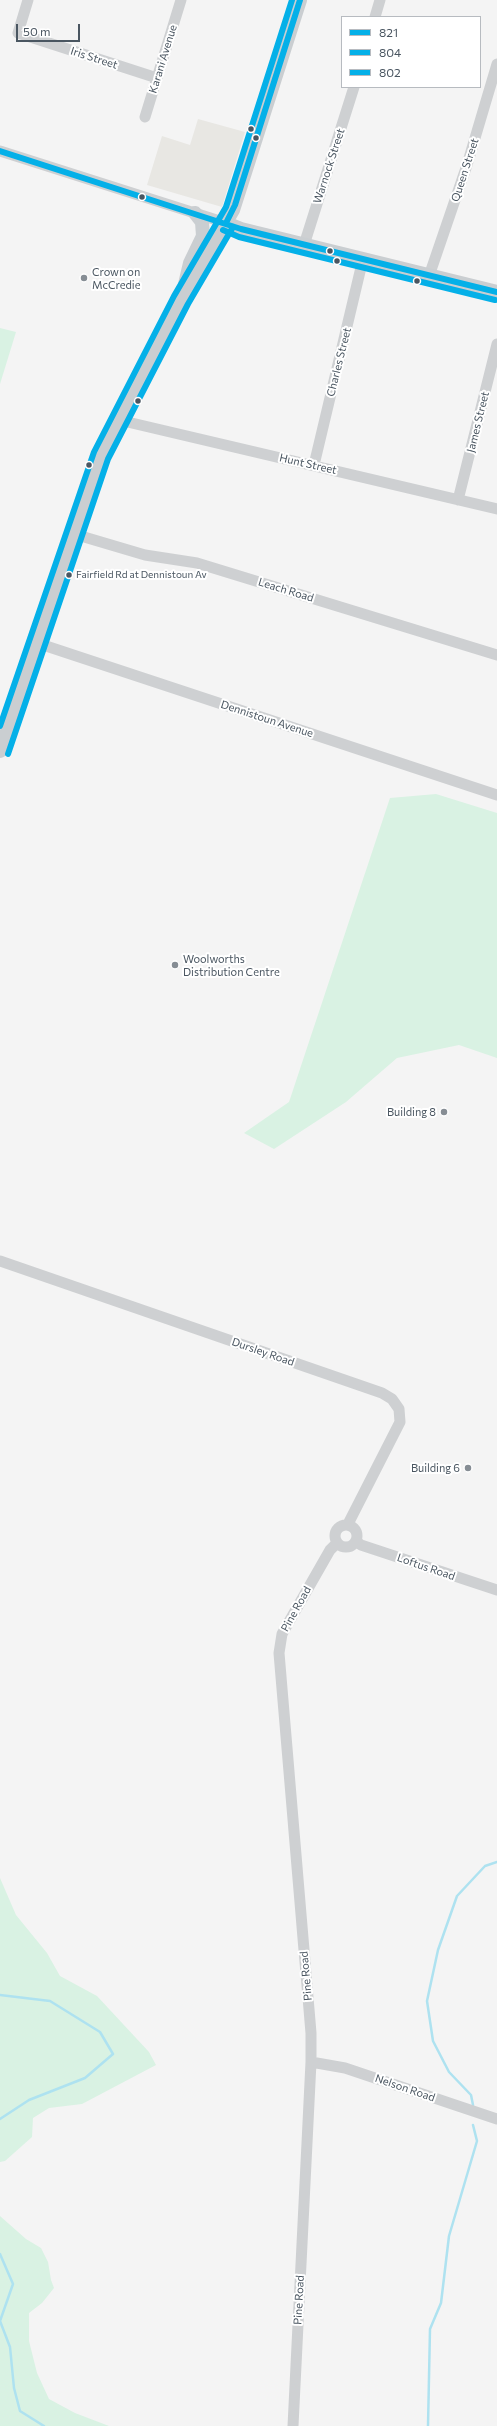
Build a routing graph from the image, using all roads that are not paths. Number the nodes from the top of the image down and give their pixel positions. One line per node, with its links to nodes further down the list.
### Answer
1 (28, 0): 7 (street, Iris Street)
2 (181, 0): 7 (street, Karani Avenue)
3 (300, 0): 12 (main road)
4 (380, 0): 5 (street)
5 (375, 16)
6 (497, 64): 15 (street, Queen Street)
7 (157, 78): 9 (street, Karani Avenue)
8 (354, 88): 13 (street, Warnock Street)
9 (145, 117)
10 (0, 151): 11 (street)
11 (195, 213): 12 (street); 17 (main road)
12 (226, 223): 13 (main road); 17 (main road)
13 (304, 245): 14 (main road)
14 (363, 259): 15 (main road); 20 (street, Charles Street)
15 (429, 276): 16 (main road)
16 (497, 292)
17 (180, 300): 19 (main road)
18 (497, 344): 21 (street, James Street)
19 (119, 420): 20 (street, Hunt Street); 23 (main road)
20 (314, 465): 21 (street, Hunt Street)
21 (458, 500): 22 (street, Hunt Street)
22 (497, 510)
23 (74, 534): 24 (main road); 25 (street, Leach Road)
24 (37, 643): 26 (main road); 27 (street, Dennistoun Avenue)
25 (497, 655)
26 (0, 751)
27 (497, 795)
28 (0, 1261): 29 (street, Dursley Road)
29 (348, 1524): 30 (street); 31 (street)
30 (356, 1541): 31 (street); 32 (street, Loftus Road)
31 (337, 1543): 33 (street, Pine Road)
32 (497, 1590)
33 (311, 2062): 34 (street, Nelson Road); 35 (street, Pine Road)
34 (497, 2119)
35 (293, 2426)

